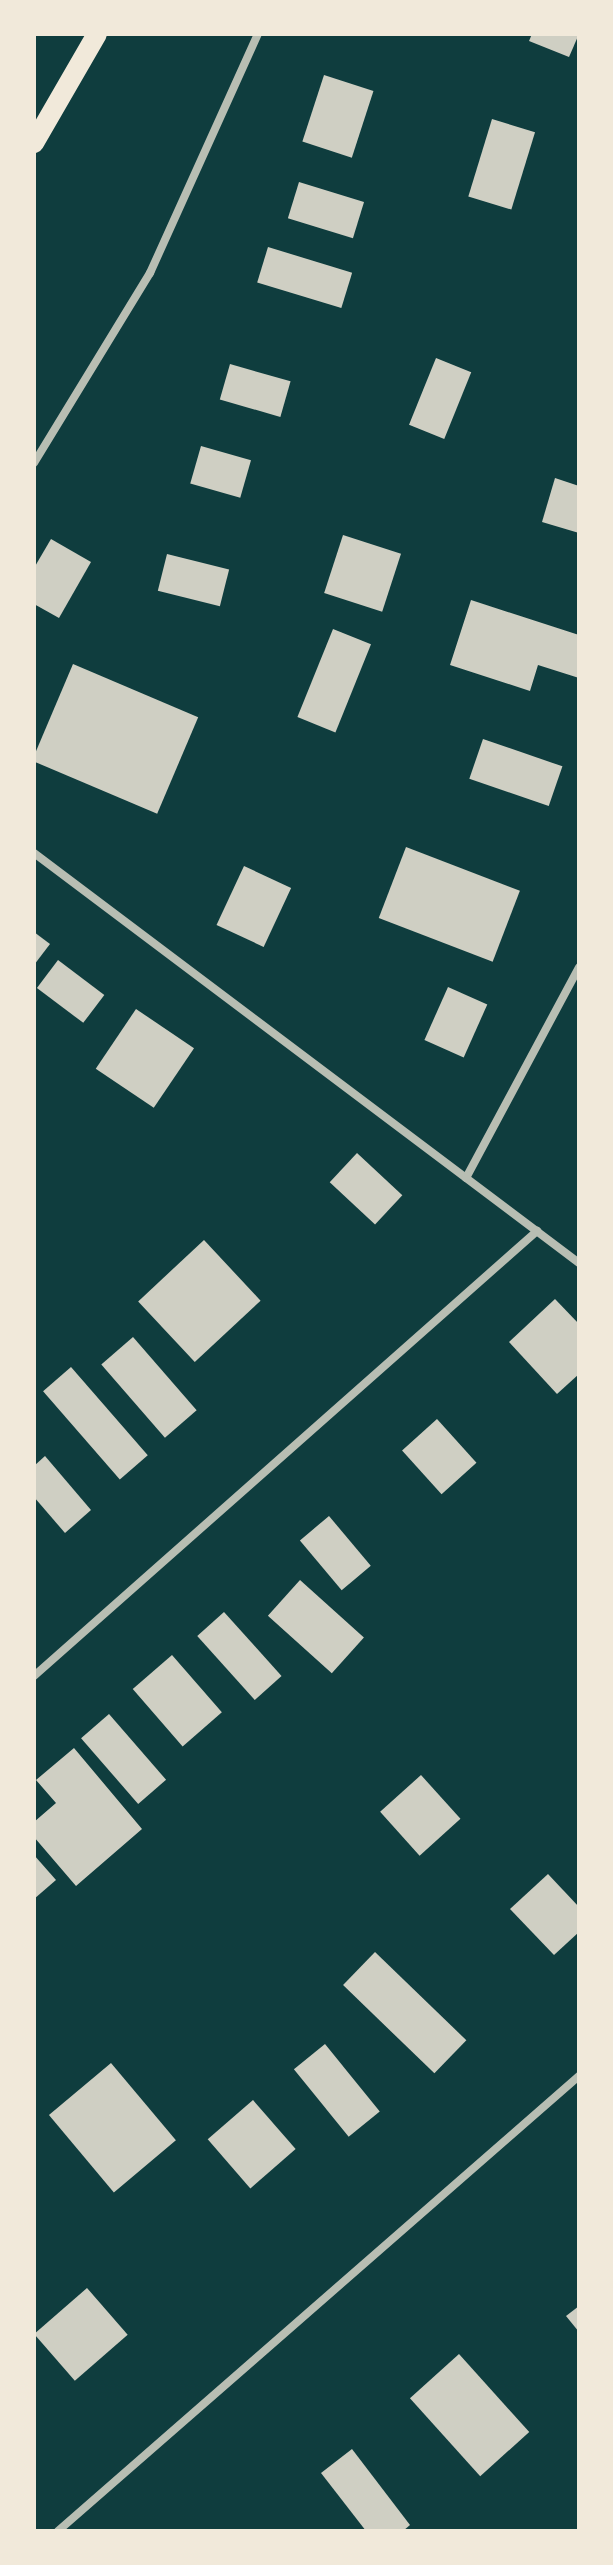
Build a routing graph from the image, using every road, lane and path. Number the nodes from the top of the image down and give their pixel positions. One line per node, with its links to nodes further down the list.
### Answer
1 (97, 34): 3 (main road)
2 (258, 34): 4 (street)
3 (34, 143)
4 (34, 463)
5 (34, 853): 7 (street)
6 (579, 967): 7 (street)
7 (466, 1178): 8 (street)
8 (537, 1231): 9 (street); 10 (street)
9 (579, 1263)
10 (34, 1676)
11 (579, 2076): 12 (street)
12 (58, 2531)

